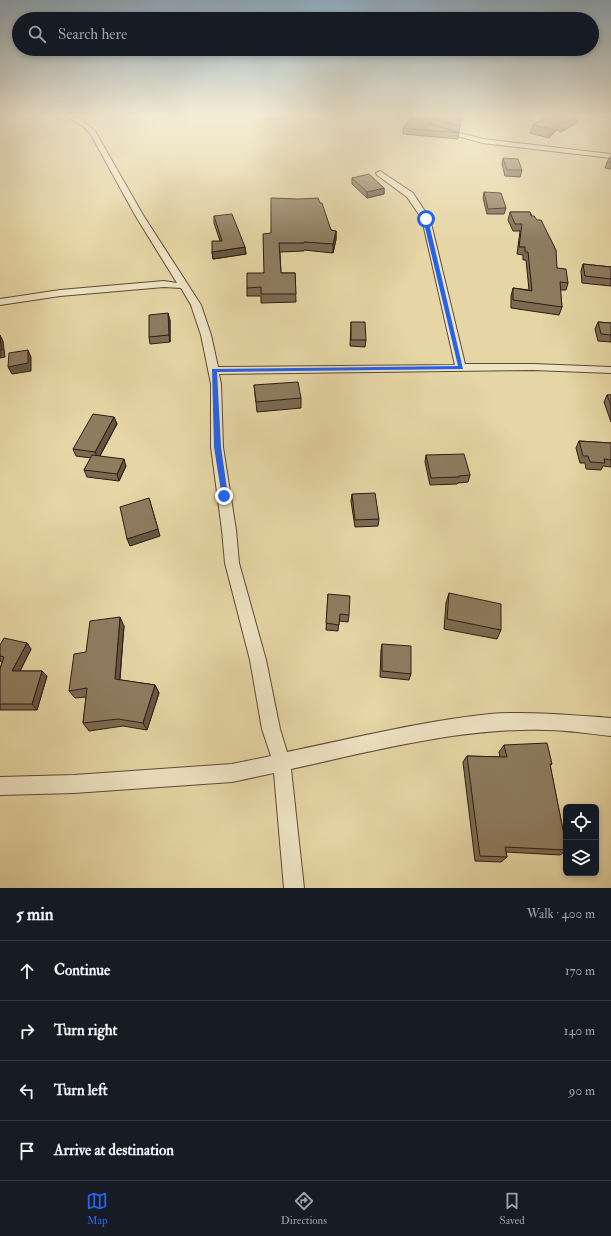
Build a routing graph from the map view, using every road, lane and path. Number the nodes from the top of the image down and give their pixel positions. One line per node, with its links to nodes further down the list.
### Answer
1 (106, 156): 3 (street)
2 (380, 173): 5 (street)
3 (184, 286): 4 (street); 7 (street)
4 (0, 302)
5 (461, 368): 6 (street); 7 (street)
6 (611, 370)
7 (214, 371): 9 (street)
8 (611, 727): 9 (street)
9 (282, 763): 10 (street); 11 (street)
10 (0, 786)
11 (294, 888)

